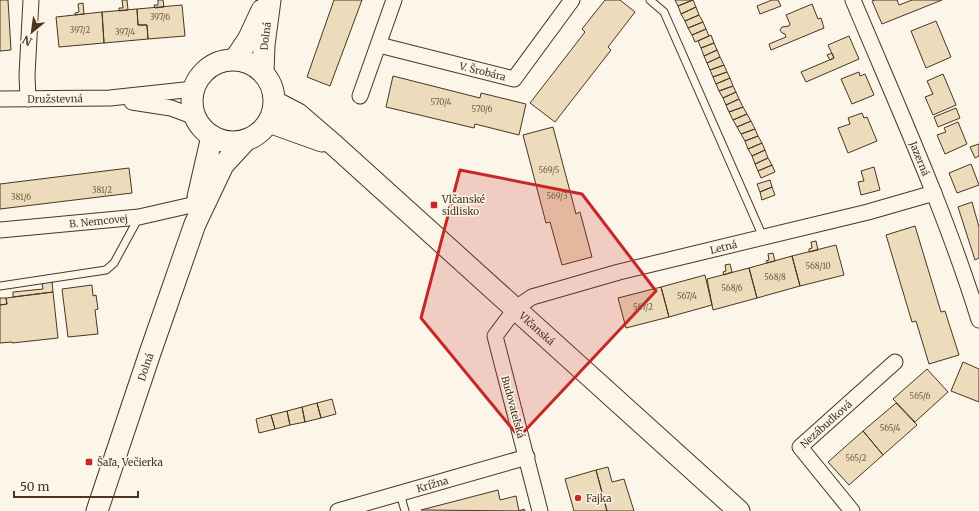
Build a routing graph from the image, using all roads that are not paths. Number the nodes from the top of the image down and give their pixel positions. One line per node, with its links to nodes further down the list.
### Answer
1 (30, 0): 14 (street)
2 (268, 0): 8 (main road, Dolná); 9 (main road, Dolná)
3 (394, 0): 7 (street)
4 (572, 0): 7 (street, V. Šrobára)
5 (650, 0): 25 (lane)
6 (853, 0): 21 (street, Jazerná)
7 (378, 45): 11 (street)
8 (235, 59): 9 (main road); 10 (main road)
9 (263, 72): 15 (main road)
10 (194, 89): 12 (street, Družstevná); 16 (main road)
11 (360, 96)
12 (110, 98): 14 (street, Družstevná); 16 (street, Družstevná)
13 (0, 99): 14 (street, Družstevná)
14 (28, 99)
15 (275, 102): 17 (main road); 20 (main road, Vlčanská)
16 (195, 117): 18 (main road)
17 (269, 122): 19 (main road); 20 (main road, Vlčanská)
18 (212, 136): 19 (main road); 22 (main road, Dolná)
19 (246, 140): 22 (main road, Dolná)
20 (334, 145): 28 (main road, Vlčanská)
21 (934, 193): 25 (street, Letná); 27 (street, Jazerná)
22 (195, 214): 23 (street, B. Nemcovej); 33 (main road, Dolná)
23 (139, 217): 24 (street, B. Nemcovej); 26 (lane)
24 (0, 230)
25 (763, 237): 28 (street, Letná)
26 (0, 286)
27 (974, 287): 29 (street, Jazerná)
28 (516, 308): 31 (street, Budovateľská); 37 (main road, Vlčanská)
29 (979, 320)
30 (895, 362): 38 (street, Nezábudková)
31 (526, 457): 32 (street, Krížna); 36 (street, Budovateľská)
32 (400, 493): 34 (street, Krížna); 35 (lane)
33 (97, 511)
34 (338, 511)
35 (405, 511)
36 (540, 511)
37 (740, 511)
38 (852, 511)

